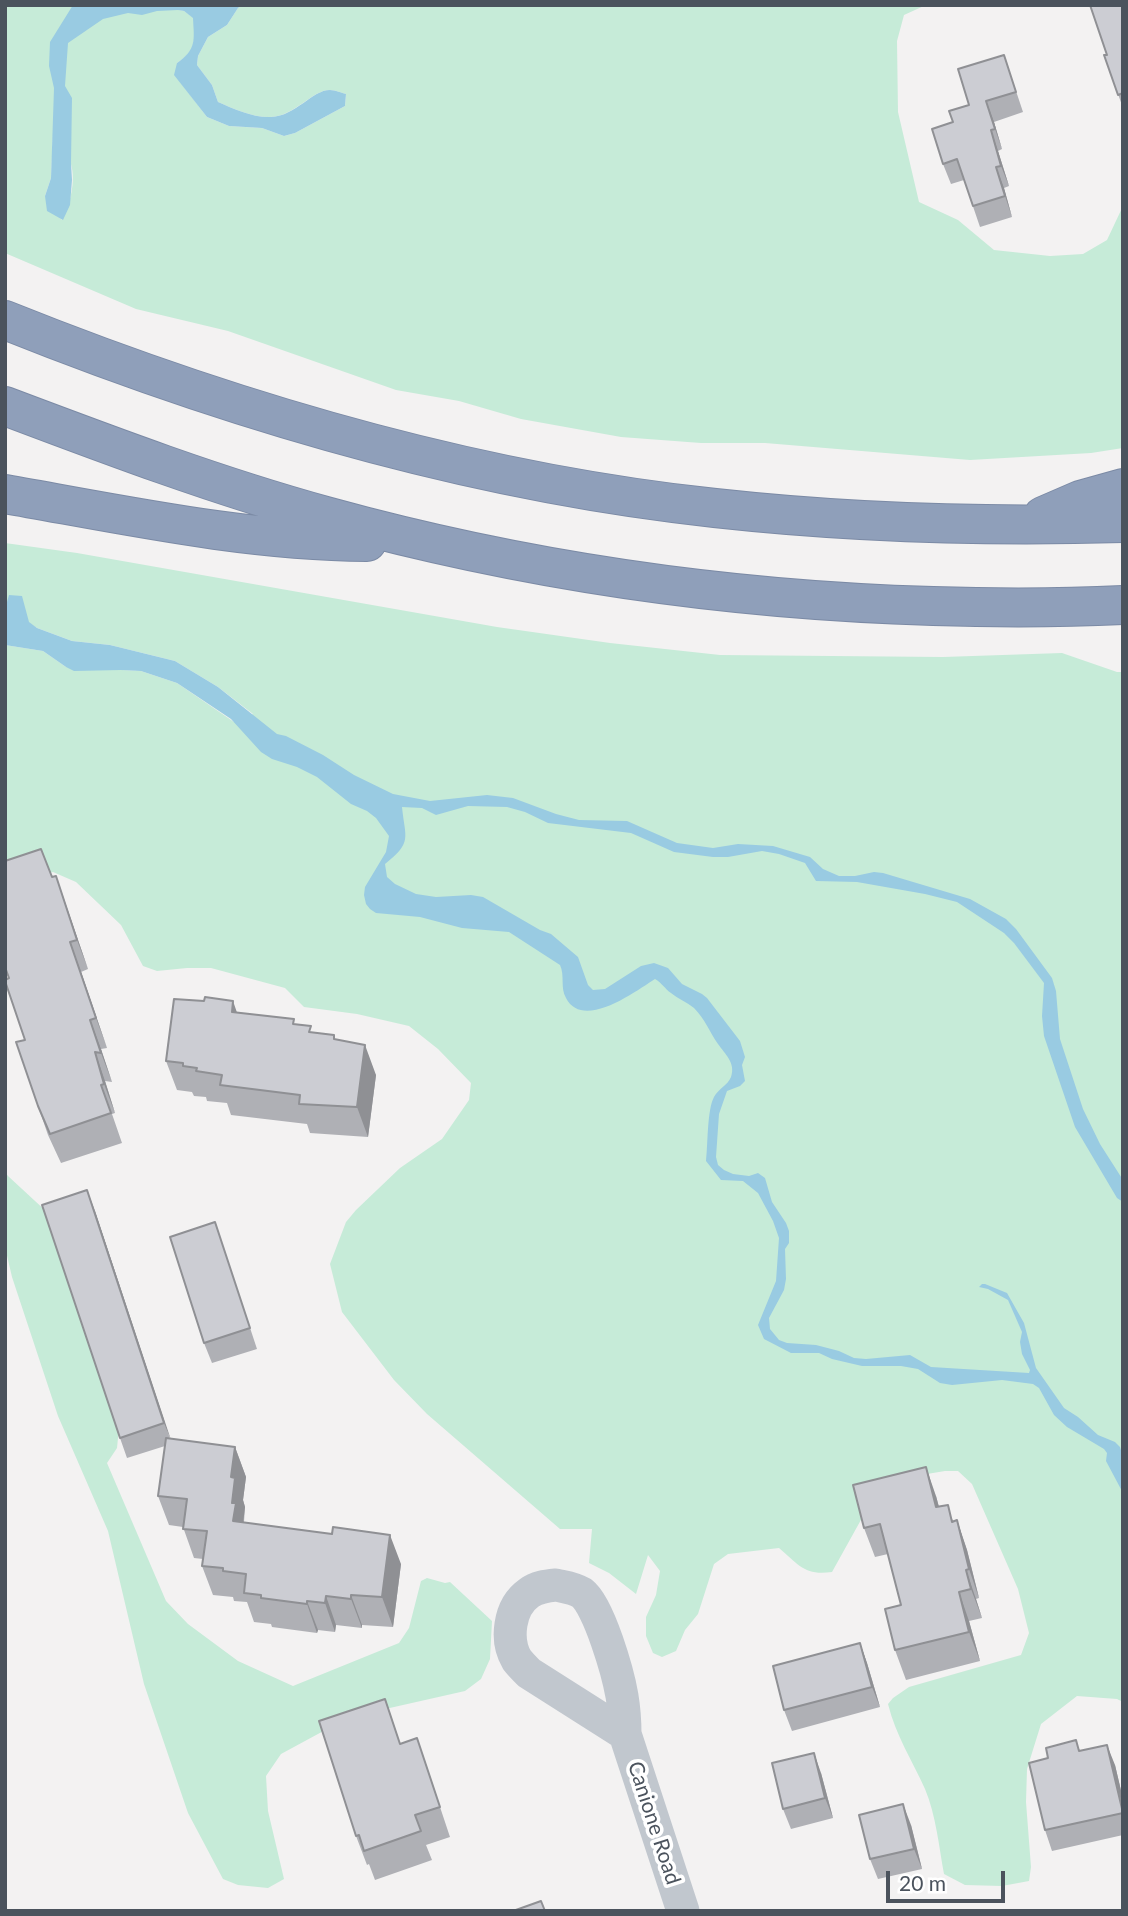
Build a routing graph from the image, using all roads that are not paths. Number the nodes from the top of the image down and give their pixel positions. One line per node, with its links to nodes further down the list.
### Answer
1 (5, 320): 6 (highway)
2 (5, 406): 7 (highway)
3 (1123, 488): 6 (highway)
4 (5, 494): 7 (highway)
5 (1123, 523): 6 (highway)
6 (1026, 526)
7 (419, 540): 8 (highway)
8 (1123, 605)
9 (625, 1734): 10 (street, Canione Road)
10 (683, 1911)

